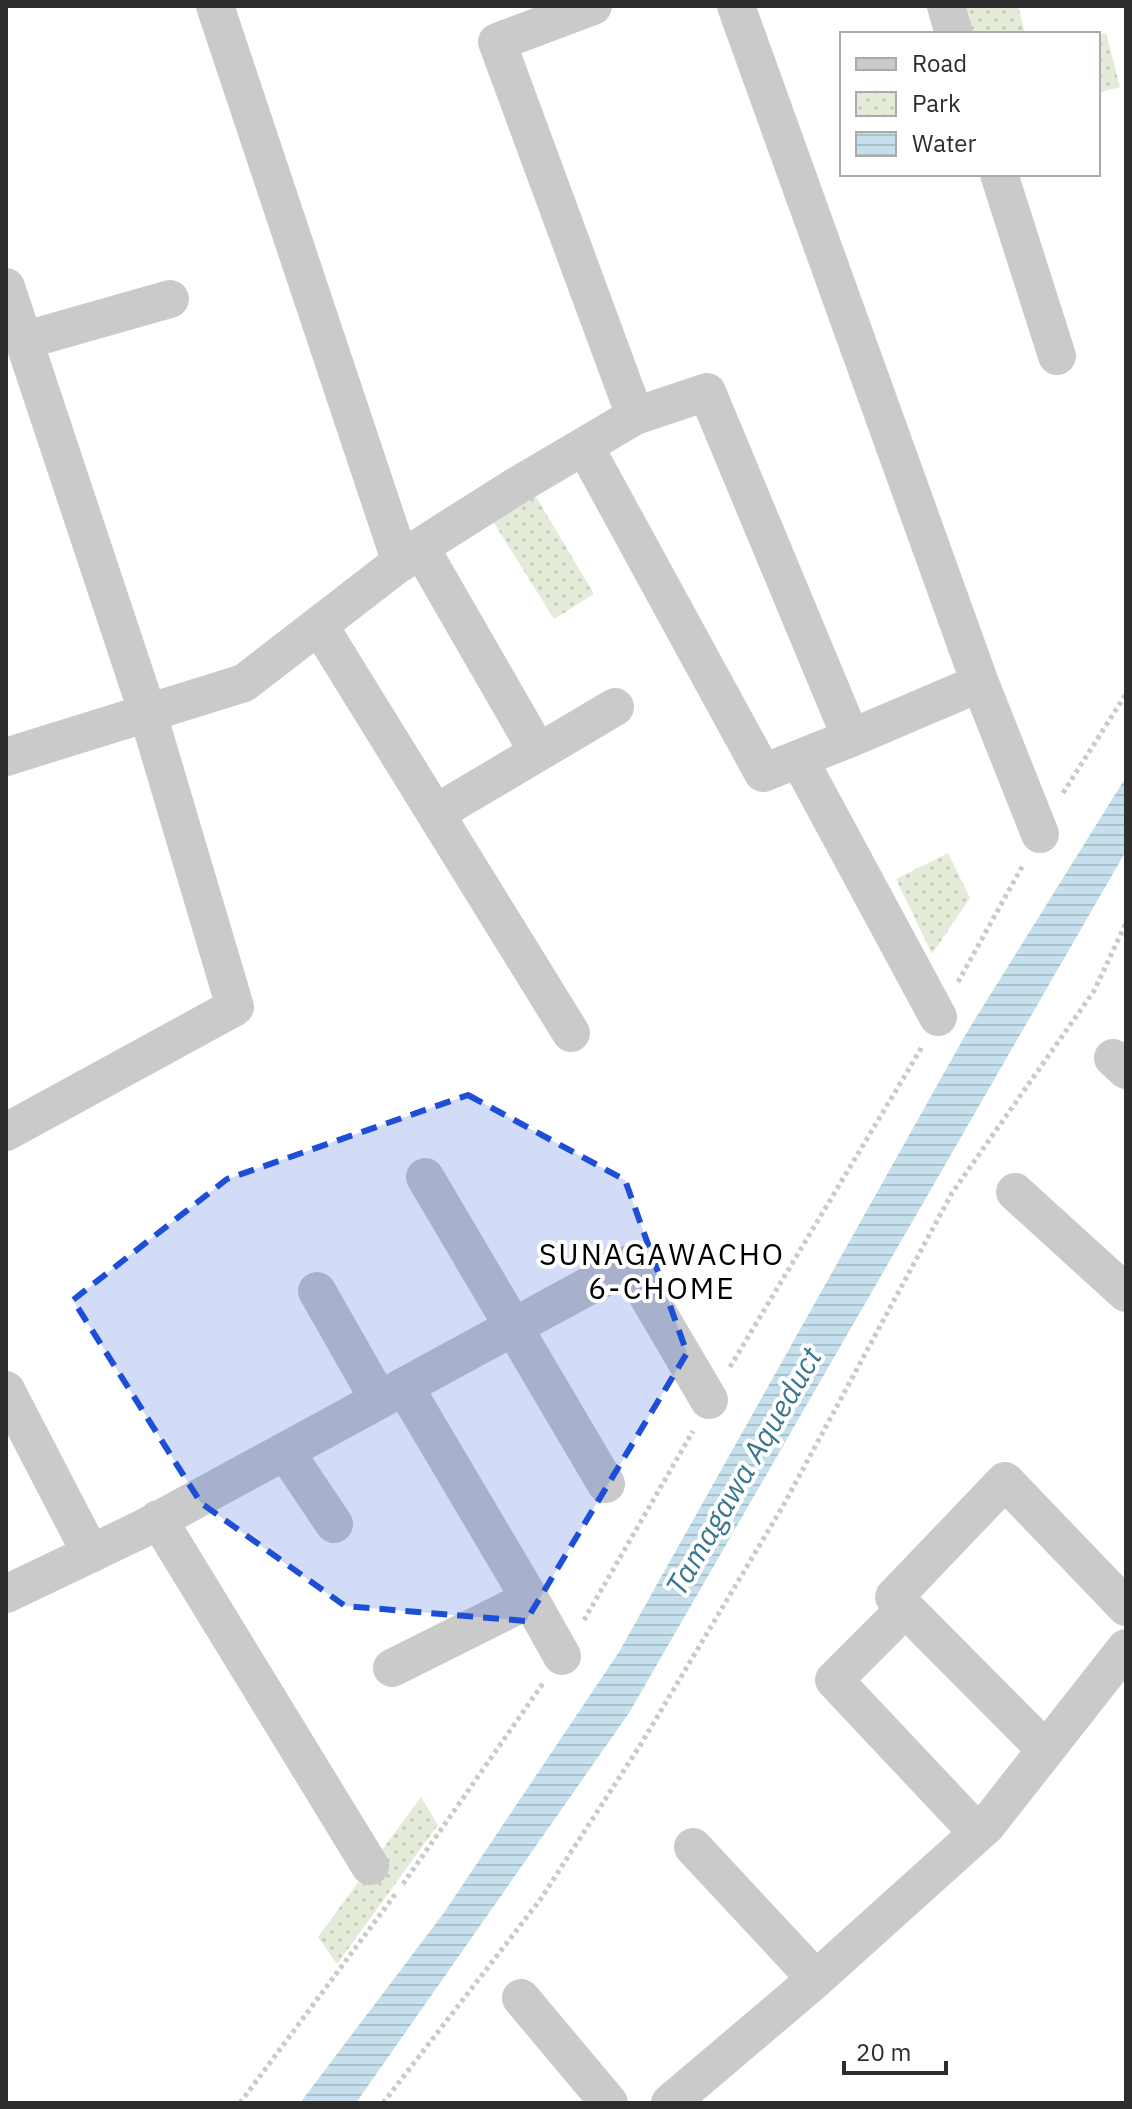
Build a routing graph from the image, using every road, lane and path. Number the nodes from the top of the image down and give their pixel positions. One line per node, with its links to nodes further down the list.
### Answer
1 (215, 6): 13 (street)
2 (593, 6): 11 (street)
3 (736, 6): 15 (street)
4 (946, 6): 5 (street)
5 (953, 32)
6 (1000, 176): 10 (street)
7 (6, 287): 9 (street)
8 (170, 299): 9 (street)
9 (22, 341): 18 (street)
10 (1057, 356)
11 (635, 416): 12 (street); 19 (street)
12 (585, 447): 13 (street); 22 (street)
13 (410, 555): 14 (street); 20 (street)
14 (320, 627): 18 (street); 23 (street)
15 (980, 683): 19 (street); 24 (street)
16 (1126, 694): 24 (path)
17 (615, 707): 20 (street)
18 (148, 714): 21 (street); 28 (street)
19 (851, 738): 22 (street)
20 (538, 752): 23 (street)
21 (6, 757)
22 (800, 761): 26 (street)
23 (436, 813): 27 (street)
24 (1040, 834): 26 (path)
25 (1126, 923): 56 (path)
26 (938, 1017): 36 (path)
27 (571, 1033)
28 (6, 1132)
29 (425, 1177): 33 (street)
30 (1015, 1192): 32 (street)
31 (317, 1291): 35 (street)
32 (1126, 1293)
33 (513, 1327): 35 (street); 36 (street); 38 (street)
34 (6, 1390): 41 (street)
35 (391, 1393): 37 (street); 43 (street)
36 (709, 1400): 47 (path)
37 (285, 1451): 39 (street); 40 (street)
38 (606, 1484)
39 (158, 1519): 41 (street); 52 (street)
40 (334, 1524)
41 (91, 1554): 42 (street)
42 (6, 1594)
43 (530, 1599): 47 (street); 48 (street)
44 (1126, 1607): 45 (street)
45 (905, 1609): 49 (street); 50 (street)
46 (1126, 1648): 49 (street)
47 (562, 1656): 55 (path)
48 (392, 1668)
49 (1046, 1750): 50 (street)
50 (978, 1833): 53 (street)
51 (693, 1847): 53 (street)
52 (370, 1866)
53 (816, 1979): 58 (street)
54 (521, 1998): 57 (street)
55 (240, 2103)
56 (383, 2103)
57 (609, 2103)
58 (670, 2103)

